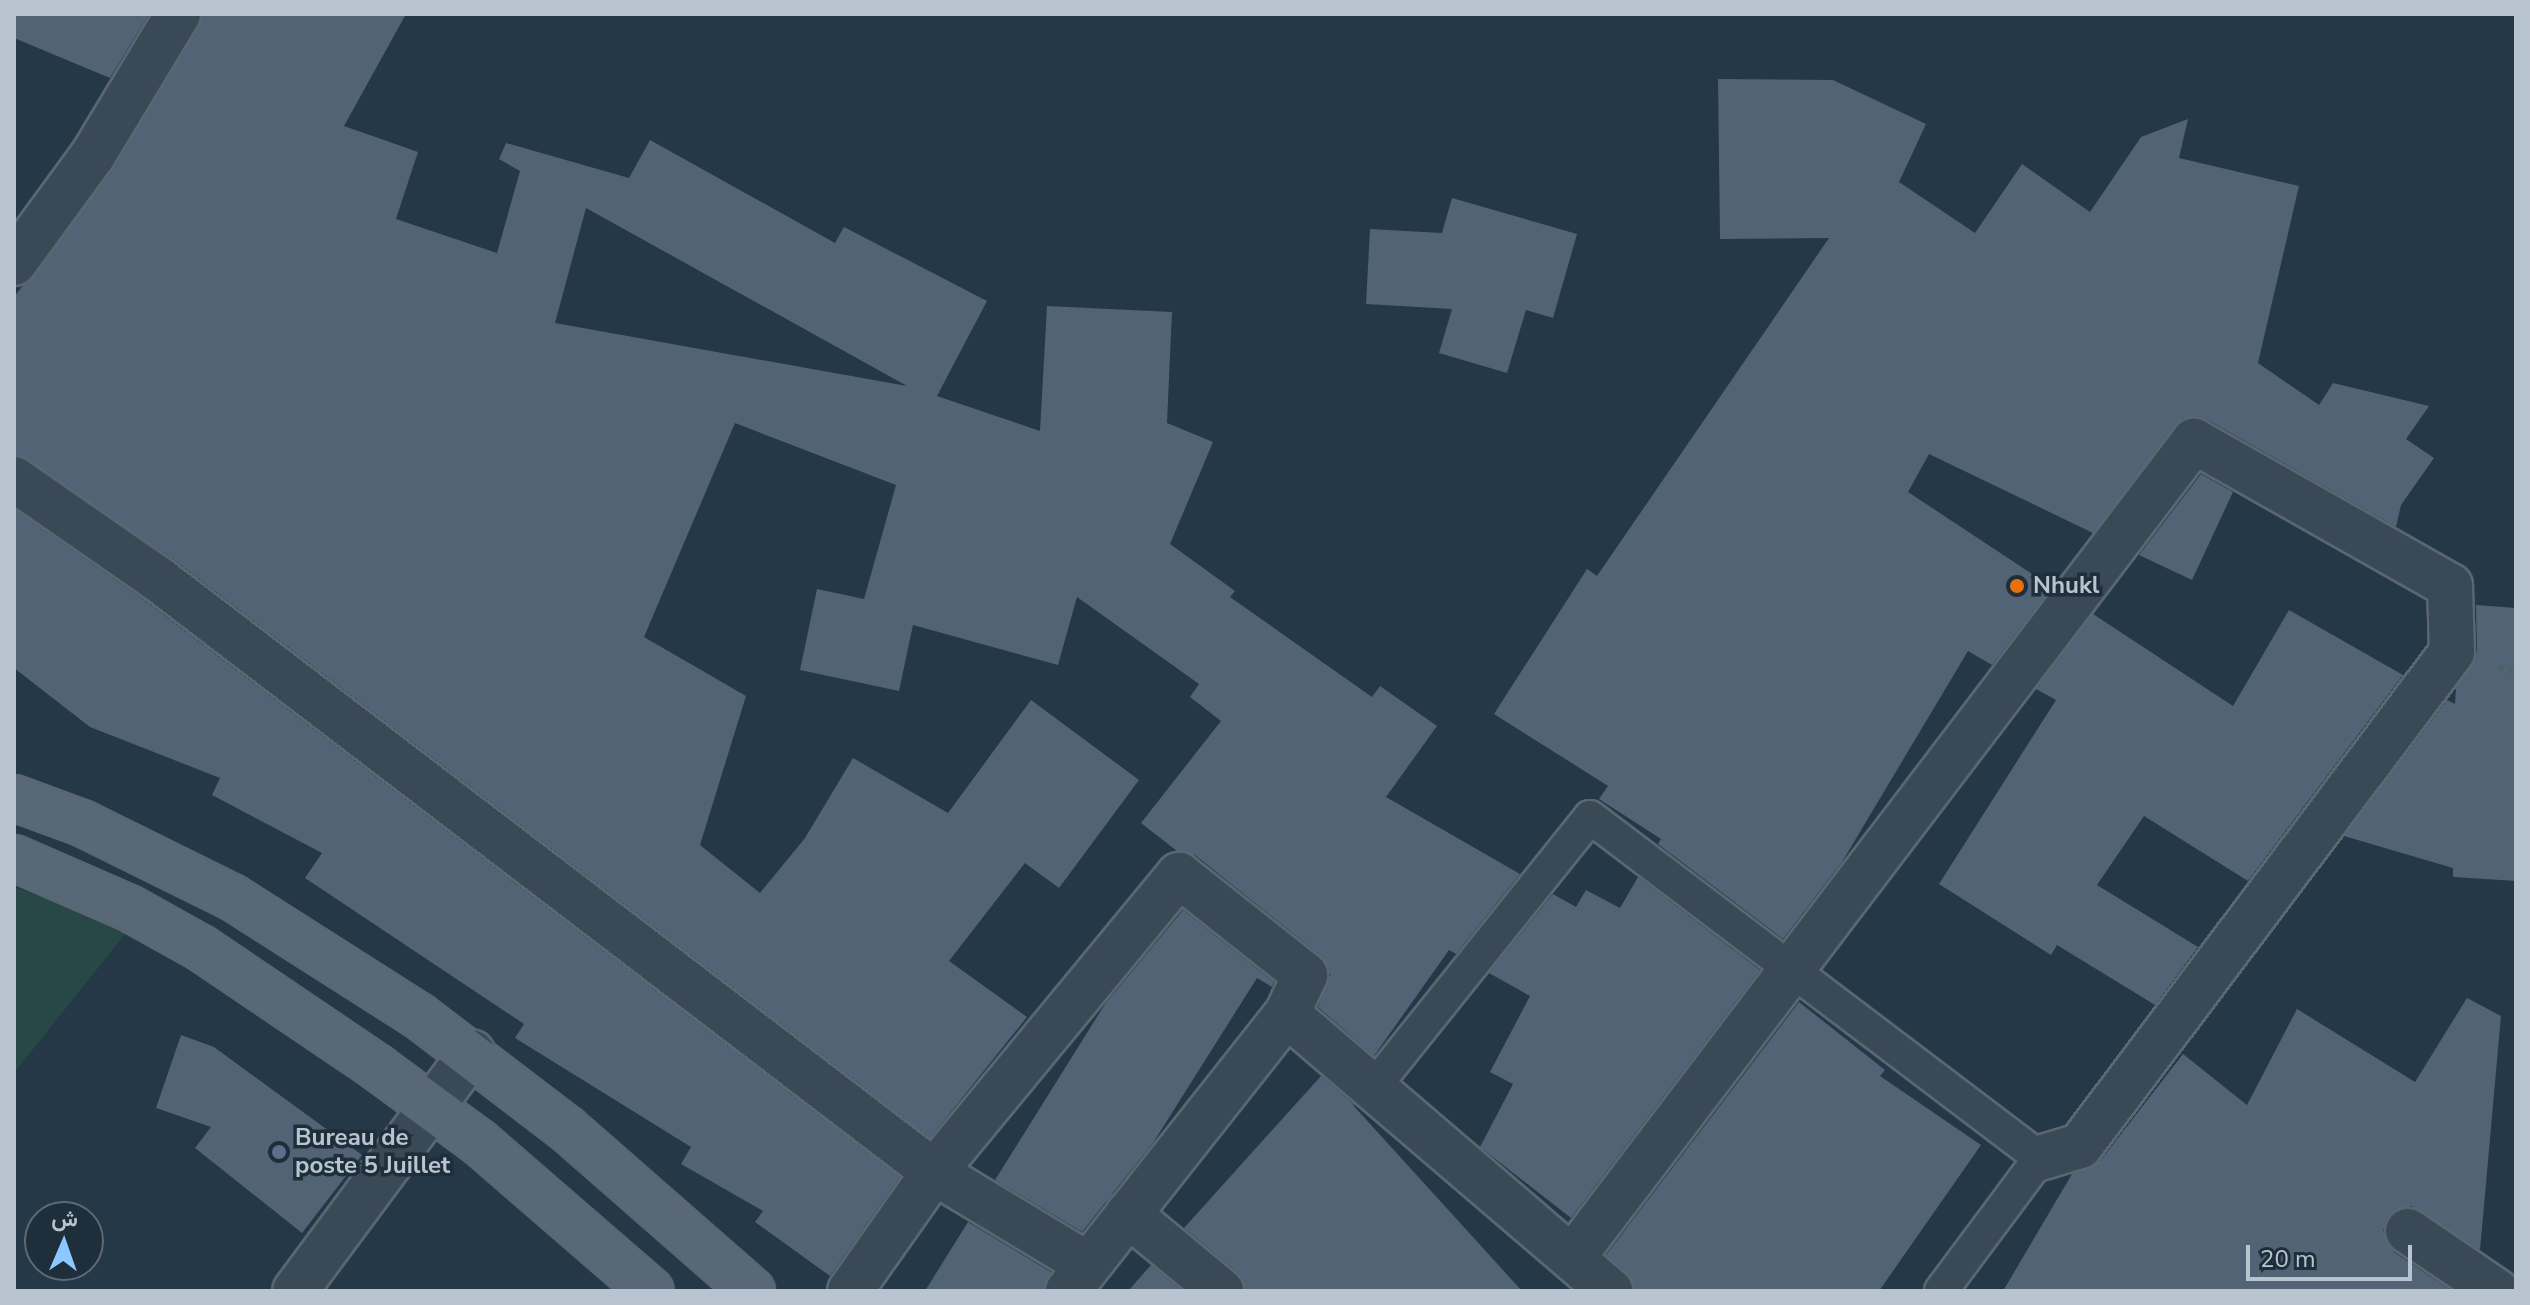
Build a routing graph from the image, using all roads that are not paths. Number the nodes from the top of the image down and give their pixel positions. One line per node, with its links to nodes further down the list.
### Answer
1 (178, 14): 2 (street)
2 (14, 263)
3 (14, 479): 12 (street)
4 (14, 798): 8 (main road)
5 (14, 858): 10 (main road)
6 (1793, 971): 9 (lane); 11 (lane); 11 (street); 15 (street)
7 (1287, 1014): 9 (street); 12 (street); 13 (street)
8 (472, 1053): 10 (street); 19 (main road)
9 (1373, 1088): 15 (street)
10 (432, 1107): 17 (street); 18 (main road)
11 (2040, 1158): 23 (lane)
12 (934, 1172): 16 (street); 20 (street)
13 (1128, 1214): 16 (street); 21 (street)
14 (2408, 1231): 24 (street)
15 (1572, 1258): 22 (street)
16 (1078, 1278)
17 (295, 1291)
18 (651, 1291)
19 (752, 1291)
20 (850, 1291)
21 (1221, 1291)
22 (1610, 1291)
23 (1941, 1291)
24 (2496, 1291)

